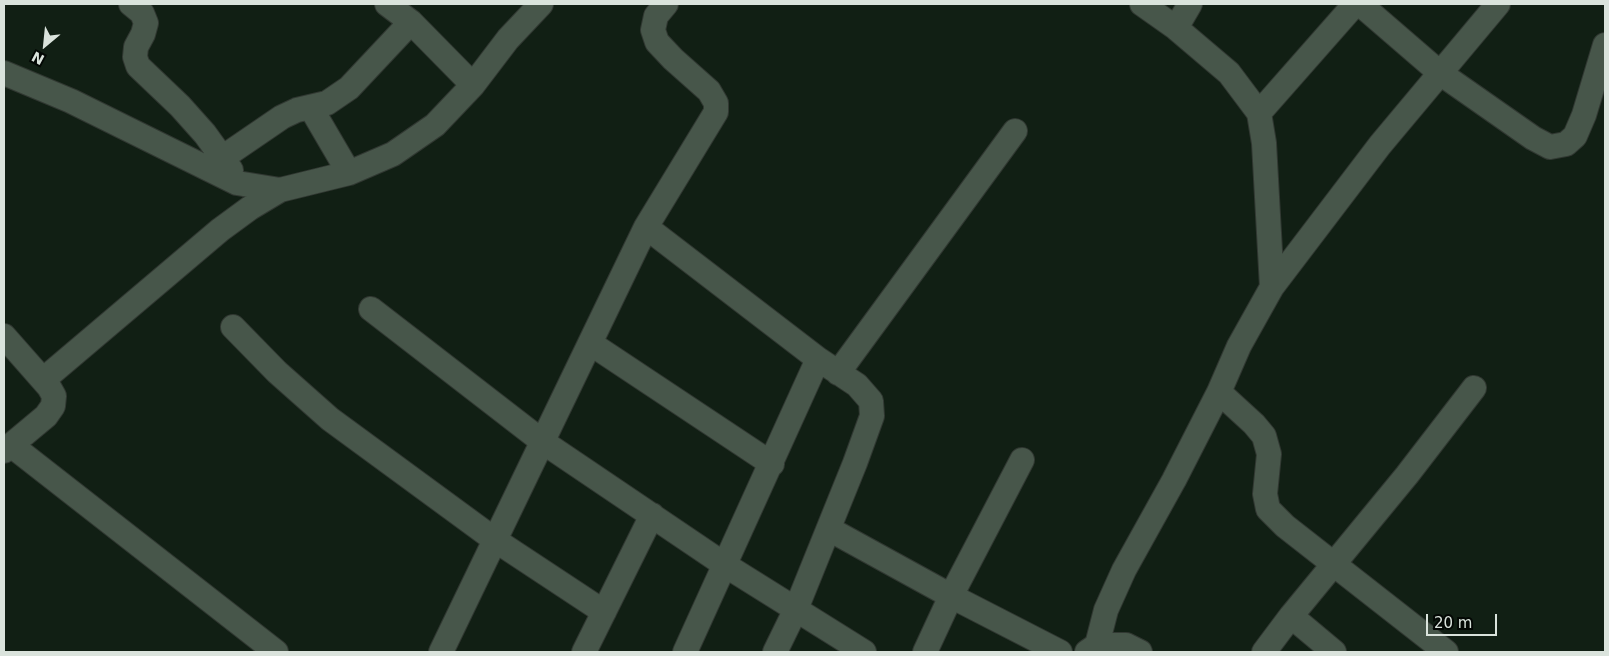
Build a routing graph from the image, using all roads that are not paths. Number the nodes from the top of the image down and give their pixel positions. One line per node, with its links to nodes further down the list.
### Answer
1 (131, 4): 19 (street)
2 (387, 4): 10 (street)
3 (666, 4): 23 (street)
4 (1142, 4): 11 (street)
5 (1190, 4): 11 (street)
6 (1355, 4): 17 (street)
7 (1360, 4): 14 (street)
8 (1498, 4): 14 (street)
9 (537, 5): 15 (street)
10 (411, 22): 15 (street); 16 (street)
11 (1176, 28): 17 (street)
12 (1605, 45): 14 (street)
13 (4, 73): 21 (street)
14 (1440, 74): 24 (street)
15 (473, 86): 20 (street)
16 (311, 108): 19 (street); 20 (street)
17 (1259, 113): 24 (street)
18 (1015, 131): 30 (street)
19 (222, 158): 21 (street)
20 (349, 173): 22 (street)
21 (240, 184): 22 (street)
22 (280, 190): 31 (street)
23 (646, 227): 28 (street); 29 (street)
24 (1272, 287): 33 (street)
25 (371, 309): 34 (street)
26 (233, 328): 40 (street)
27 (4, 336): 31 (street)
28 (590, 343): 34 (street); 37 (street)
29 (818, 359): 30 (street); 37 (street)
30 (838, 372): 39 (street)
31 (44, 380): 35 (street)
32 (1474, 388): 42 (street)
33 (1219, 392): 42 (street); 48 (street)
34 (543, 442): 38 (street); 40 (street)
35 (7, 448): 49 (street)
36 (1022, 460): 43 (street)
37 (772, 464): 41 (street)
38 (652, 515): 41 (street); 45 (street)
39 (829, 529): 43 (street); 44 (street)
40 (495, 540): 45 (street); 47 (street)
41 (725, 565): 44 (street); 51 (street)
42 (1333, 565): 46 (street); 59 (street)
43 (951, 596): 54 (street); 55 (street)
44 (796, 609): 52 (street); 53 (street)
45 (604, 612): 50 (street)
46 (1291, 616): 57 (street); 58 (street)
47 (449, 649)
48 (1092, 649): 56 (street)
49 (276, 652)
50 (584, 652)
51 (685, 652)
52 (775, 652)
53 (864, 652)
54 (926, 652)
55 (1060, 652)
56 (1140, 652)
57 (1264, 652)
58 (1334, 652)
59 (1446, 652)

